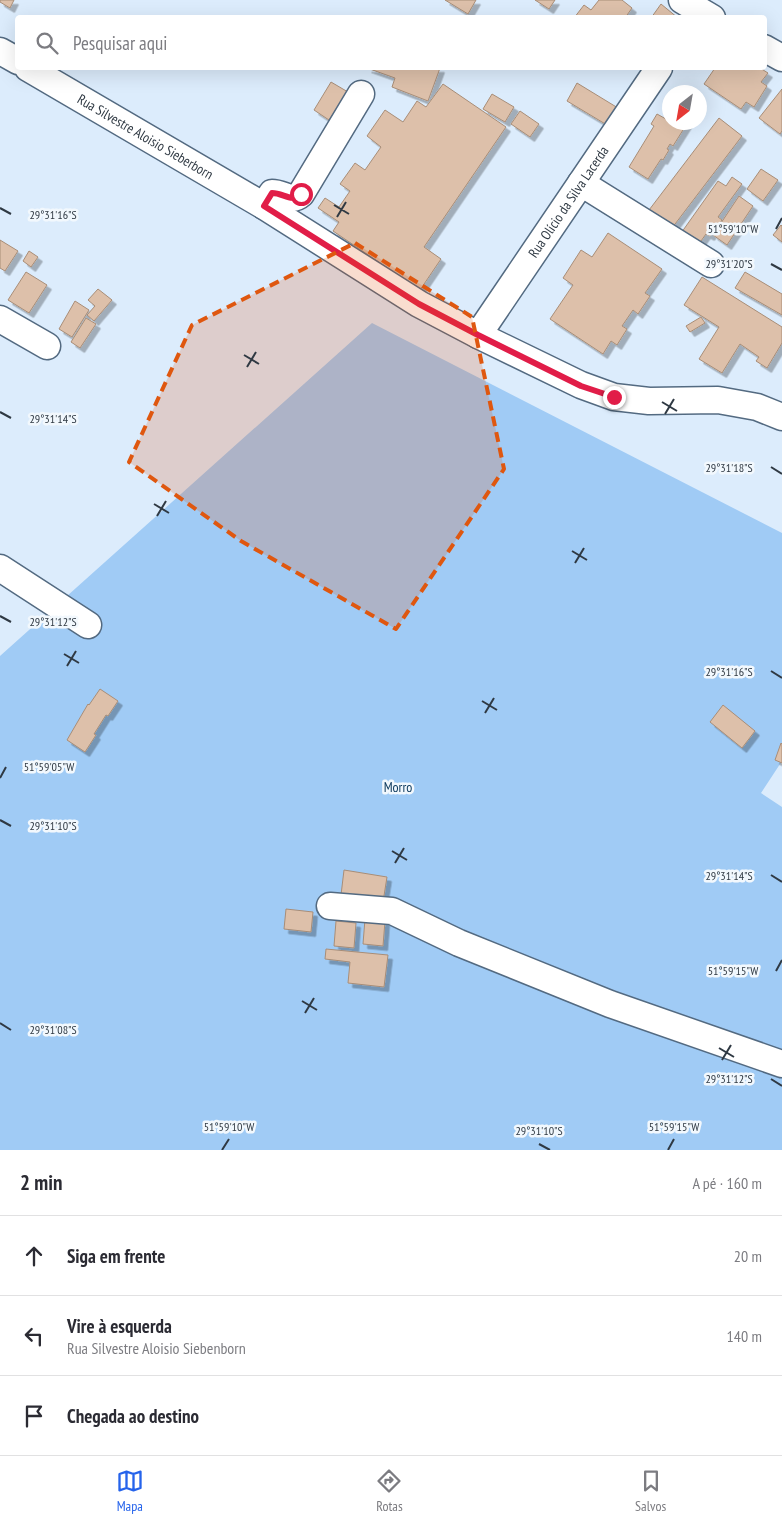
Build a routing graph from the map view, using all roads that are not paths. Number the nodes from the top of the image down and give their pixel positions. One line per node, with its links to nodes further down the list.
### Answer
1 (767, 50): 3 (street)
2 (0, 51): 4 (street)
3 (782, 58)
4 (15, 59)
5 (31, 70): 9 (street, Rua Silvestre Aloisio Sieberborn)
6 (658, 70): 8 (street, Rua Olício da Silva Lacerda)
7 (361, 94): 9 (street)
8 (581, 183): 10 (street); 12 (street, Rua Olício da Silva Lacerda)
9 (264, 206): 12 (street, Rua Silvestre Aloisio Sieberborn)
10 (711, 264)
11 (0, 318): 13 (street)
12 (478, 335): 14 (street, Rua Silvestre Aloisio Sieberborn)
13 (47, 346)
14 (782, 417)
15 (0, 568): 16 (street)
16 (88, 625)
17 (330, 906): 18 (street)
18 (782, 1064)

